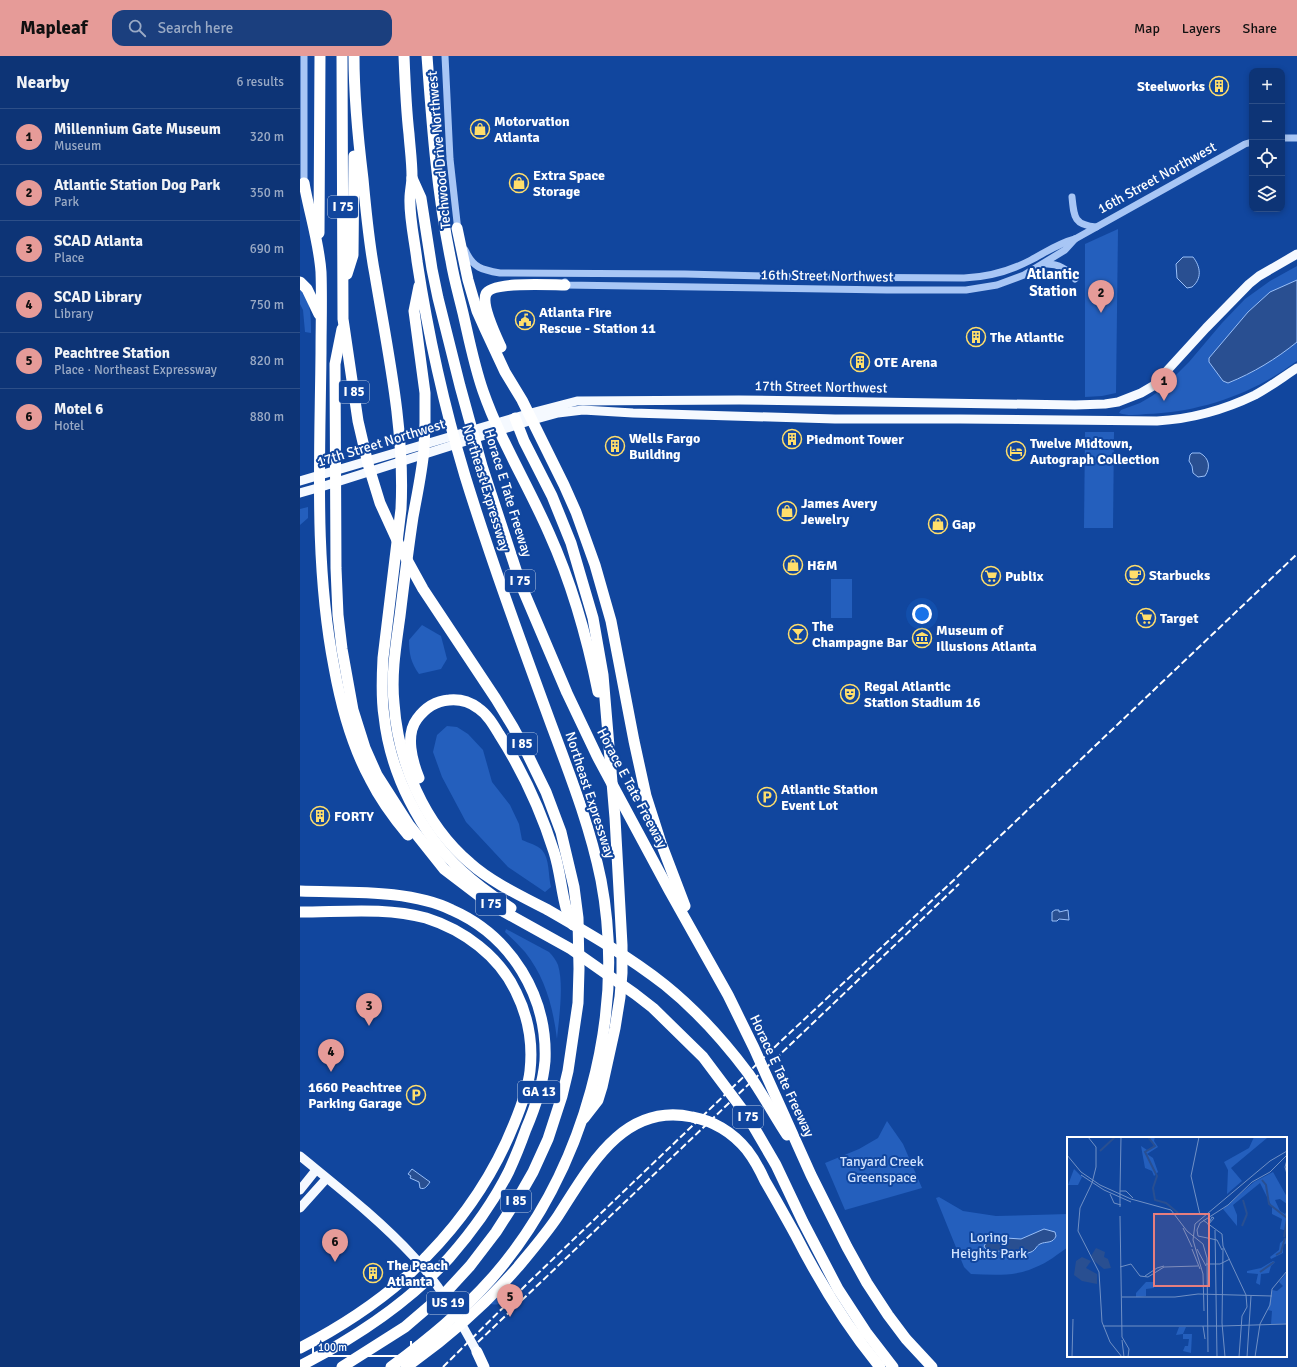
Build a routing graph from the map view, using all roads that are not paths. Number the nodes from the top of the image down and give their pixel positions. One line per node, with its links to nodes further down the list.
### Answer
1 (304, 56): 13 (street)
2 (320, 56): 34 (highway)
3 (342, 56): 24 (highway, I 75)
4 (354, 56): 8 (highway)
5 (404, 56): 12 (highway, I 75)
6 (427, 56): 28 (highway)
7 (445, 56): 16 (street, Techwood Drive Northwest)
8 (356, 114): 24 (highway); 42 (highway)
9 (1285, 138): 10 (street)
10 (1297, 138)
11 (1249, 143): 15 (street, 16th Street Northwest)
12 (412, 178): 22 (highway, Northeast Expressway / I 85); 43 (highway, Horace E Tate Freeway / I 75)
13 (304, 183): 26 (highway)
14 (1072, 197): 15 (street)
15 (1096, 227): 17 (street, 16th Street Northwest)
16 (457, 228): 20 (street, Techwood Drive Northwest); 28 (highway); 30 (highway)
17 (1075, 239): 19 (street, 16th Street Northwest); 20 (street, 16th Street Northwest)
18 (1297, 254): 31 (main road, 17th Street Northwest)
19 (1044, 264): 21 (street); 25 (street, 16th Street Northwest)
20 (565, 274): 25 (street)
21 (1075, 279)
22 (420, 281): 39 (highway, I 75); 44 (highway, Northeast Expressway / I 85)
23 (300, 282): 26 (highway)
24 (344, 283): 27 (highway, I 75)
25 (565, 285): 30 (highway)
26 (321, 318): 37 (highway)
27 (344, 319): 37 (highway, I 75); 41 (highway, I 85)
28 (468, 338): 36 (highway)
29 (1297, 368): 31 (main road, 17th Street Northwest)
30 (522, 400): 43 (highway)
31 (583, 405): 32 (main road, 17th Street Northwest)
32 (517, 421): 34 (main road, 17th Street Northwest); 36 (highway)
33 (301, 481): 34 (main road, 17th Street Northwest)
34 (320, 482): 35 (main road, 17th Street Northwest)
35 (302, 492)
36 (608, 739): 44 (highway)
37 (423, 843): 42 (highway, I 75)
38 (300, 891): 53 (highway, GA 13)
39 (530, 900): 41 (highway); 47 (highway)
40 (300, 912): 51 (highway, GA 13)
41 (573, 916): 54 (highway, I 85)
42 (571, 949): 59 (highway, I 75)
43 (706, 955): 47 (highway, Horace E Tate Freeway / I 75)
44 (580, 1123): 55 (highway, Northeast Expressway / I 85)
45 (300, 1156): 46 (main road, US 19)
46 (316, 1170): 48 (main road, US 19); 49 (main road)
47 (811, 1175): 60 (highway, Horace E Tate Freeway / I 75)
48 (326, 1179): 50 (main road); 52 (main road, US 19)
49 (300, 1190)
50 (300, 1208)
51 (300, 1348)
52 (477, 1352): 57 (highway, US 19)
53 (300, 1366)
54 (342, 1367)
55 (391, 1367)
56 (406, 1367): 58 (highway)
57 (484, 1367)
58 (880, 1367)
59 (894, 1367)
60 (932, 1367)

